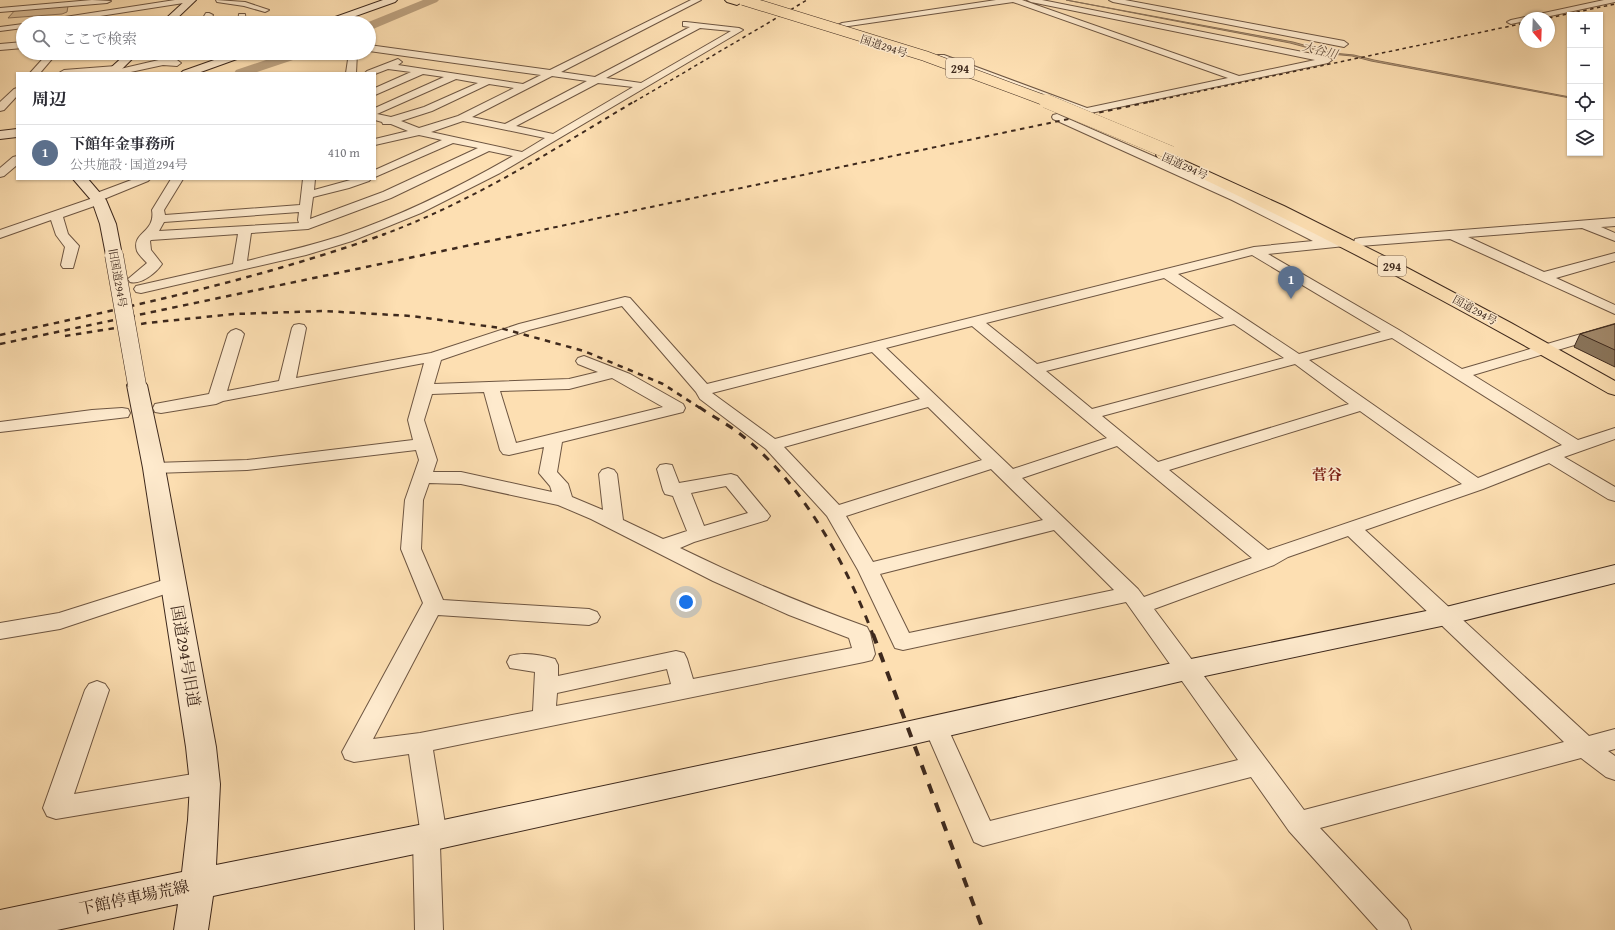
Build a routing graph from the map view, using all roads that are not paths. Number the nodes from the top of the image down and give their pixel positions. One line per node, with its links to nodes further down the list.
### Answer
1 (190, 0): 18 (street); 19 (street)
2 (220, 0): 14 (street)
3 (392, 0): 20 (street)
4 (697, 0): 22 (street)
5 (1011, 0): 25 (street)
6 (1015, 0): 54 (street)
7 (1031, 0): 54 (street)
8 (1113, 0): 28 (street)
9 (1615, 0): 16 (street)
10 (114, 1): 12 (street)
11 (737, 1): 100 (highway, 国道294号 / 294, bridge)
12 (71, 2): 13 (street); 17 (street)
13 (0, 10)
14 (265, 10)
15 (799, 12): 25 (street)
16 (1555, 13)
17 (66, 16)
18 (85, 16)
19 (173, 16)
20 (347, 16)
21 (1519, 20): 24 (street)
22 (657, 21): 26 (street); 30 (street)
23 (16, 22): 27 (street)
24 (1511, 22)
25 (842, 25): 54 (street)
26 (698, 26): 35 (street); 39 (street)
27 (0, 29)
28 (1344, 44)
29 (16, 46): 31 (street)
30 (609, 46): 32 (street); 52 (street)
31 (0, 47)
32 (623, 47)
33 (376, 49): 37 (street)
34 (637, 49): 35 (street)
35 (651, 51): 36 (street); 55 (street)
36 (665, 53)
37 (416, 55): 45 (street); 52 (street)
38 (680, 55): 39 (street)
39 (694, 56): 58 (street)
40 (47, 60): 47 (street)
41 (126, 60): 48 (street)
42 (224, 60): 49 (street)
43 (353, 60): 50 (street)
44 (177, 63): 48 (street)
45 (387, 66): 46 (street); 51 (street)
46 (422, 71): 53 (street); 62 (street)
47 (36, 72)
48 (113, 72)
49 (190, 72)
50 (352, 72)
51 (372, 72)
52 (553, 74): 55 (street); 59 (street)
53 (455, 76): 56 (street); 64 (street)
54 (1239, 79)
55 (598, 80): 58 (street); 70 (street)
56 (489, 81): 59 (street); 68 (street)
57 (16, 86): 60 (street)
58 (643, 86): 74 (street)
59 (526, 87): 67 (street)
60 (6, 88)
61 (16, 92): 63 (street)
62 (376, 92)
63 (0, 108)
64 (376, 112)
65 (376, 117): 68 (street)
66 (1057, 117): 101 (street)
67 (462, 118): 70 (street); 71 (street)
68 (393, 121): 69 (street); 71 (street)
69 (376, 125)
70 (507, 127): 74 (street)
71 (419, 132): 75 (street); 76 (street)
72 (16, 133): 73 (street)
73 (0, 135)
74 (554, 137): 78 (street)
75 (451, 140): 77 (street); 81 (street)
76 (376, 142)
77 (487, 148): 78 (street); 94 (street)
78 (522, 156): 103 (street)
79 (16, 160): 80 (street)
80 (1, 172)
81 (376, 174)
82 (81, 180): 88 (street, 旧国道294号)
83 (142, 180): 88 (street)
84 (176, 180): 91 (street)
85 (309, 180): 87 (street)
86 (362, 180): 87 (street)
87 (307, 195): 89 (street)
88 (98, 198): 90 (street); 125 (street, 旧国道294号, bridge)
89 (305, 208): 91 (street); 94 (street)
90 (56, 214): 96 (street); 105 (street)
91 (161, 219): 98 (street)
92 (1615, 222): 93 (street)
93 (1584, 225): 97 (street); 99 (street)
94 (304, 226): 95 (street); 103 (street)
95 (245, 230): 98 (street); 106 (street)
96 (0, 234)
97 (1453, 235): 100 (street); 108 (street)
98 (146, 236): 106 (street)
99 (1615, 237)
100 (1352, 242): 101 (street); 116 (highway, 国道294号 / 294)
101 (1328, 244): 102 (street)
102 (1254, 251): 107 (street); 114 (street)
103 (301, 252): 106 (street)
104 (1615, 257): 108 (street)
105 (67, 265)
106 (239, 266)
107 (1168, 274): 110 (street); 111 (street)
108 (1543, 277): 109 (street)
109 (1615, 310)
110 (1237, 319): 119 (street); 121 (street)
111 (976, 322): 117 (street); 121 (street)
112 (299, 328): 126 (street)
113 (1615, 328): 116 (street)
114 (1394, 333): 119 (street); 123 (street)
115 (236, 334): 131 (street)
116 (1551, 347): 123 (street); 124 (highway, 国道294号 / 294); 129 (highway, 国道294号 / 294)
117 (876, 348): 130 (street); 132 (street)
118 (434, 357): 126 (street); 128 (street); 130 (street)
119 (1297, 359): 133 (street); 136 (street)
120 (584, 361): 122 (street)
121 (1034, 370): 136 (street)
122 (613, 373): 127 (street); 139 (street)
123 (1461, 374): 143 (street)
124 (1615, 377)
125 (137, 385): 146 (street, 国道294号旧道)
126 (286, 385): 131 (street)
127 (491, 387): 128 (street); 139 (street)
128 (424, 389): 141 (street)
129 (1615, 389)
130 (703, 390): 142 (street)
131 (216, 398): 134 (street)
132 (930, 401): 142 (street); 145 (street)
133 (1362, 405): 148 (street); 152 (street)
134 (161, 408)
135 (122, 413): 137 (street)
136 (1088, 415): 140 (street)
137 (3, 431)
138 (1615, 433): 143 (street)
139 (554, 439): 155 (street)
140 (1119, 440): 148 (street); 150 (street)
141 (423, 444): 146 (street); 151 (street)
142 (772, 444): 156 (street)
143 (1576, 446): 144 (street)
144 (1550, 456): 152 (street); 154 (street)
145 (994, 462): 150 (street); 156 (street)
146 (154, 468): 165 (street, 国道294号旧道)
147 (666, 469): 153 (street)
148 (1154, 469): 162 (street)
149 (608, 474): 157 (street)
150 (1009, 476): 158 (street)
151 (422, 477): 155 (street); 167 (street)
152 (1476, 485): 159 (street)
153 (680, 489): 160 (street); 160 (street)
154 (1615, 495)
155 (563, 500): 157 (street)
156 (835, 513): 163 (street)
157 (614, 522): 161 (street)
158 (1058, 524): 163 (street); 166 (street)
159 (1351, 528): 162 (street); 168 (street)
160 (698, 534): 161 (street)
161 (663, 547): 175 (street)
162 (1267, 560): 166 (street)
163 (868, 570): 166 (street)
164 (1615, 574): 168 (street, 下館停車場荒線)
165 (173, 584): 170 (street); 183 (street, 国道294号旧道)
166 (1135, 600): 172 (street)
167 (432, 607): 169 (street); 179 (street)
168 (1446, 616): 172 (street, 下館停車場荒線); 180 (street)
169 (589, 618)
170 (0, 631)
171 (518, 662): 173 (street)
172 (1186, 670): 177 (street, 下館停車場荒線); 181 (street)
173 (546, 687): 175 (street); 176 (street)
174 (97, 690): 183 (street)
175 (684, 690): 176 (street)
176 (544, 718): 179 (street)
177 (936, 727): 181 (street); 185 (street, 下館停車場荒線)
178 (1615, 739): 180 (street)
179 (420, 744): 185 (street)
180 (1586, 748): 182 (street); 184 (street)
181 (1255, 766): 184 (street)
182 (1615, 770)
183 (205, 783): 186 (street, 国道294号旧道)
184 (1298, 823): 191 (street)
185 (430, 837): 186 (street, 下館停車場荒線); 190 (street)
186 (198, 884): 187 (street, 下館停車場荒線); 189 (street, 国道294号旧道)
187 (31, 924): 188 (street, 下館停車場荒線)
188 (0, 926)
189 (191, 930)
190 (429, 930)
191 (1397, 930)

